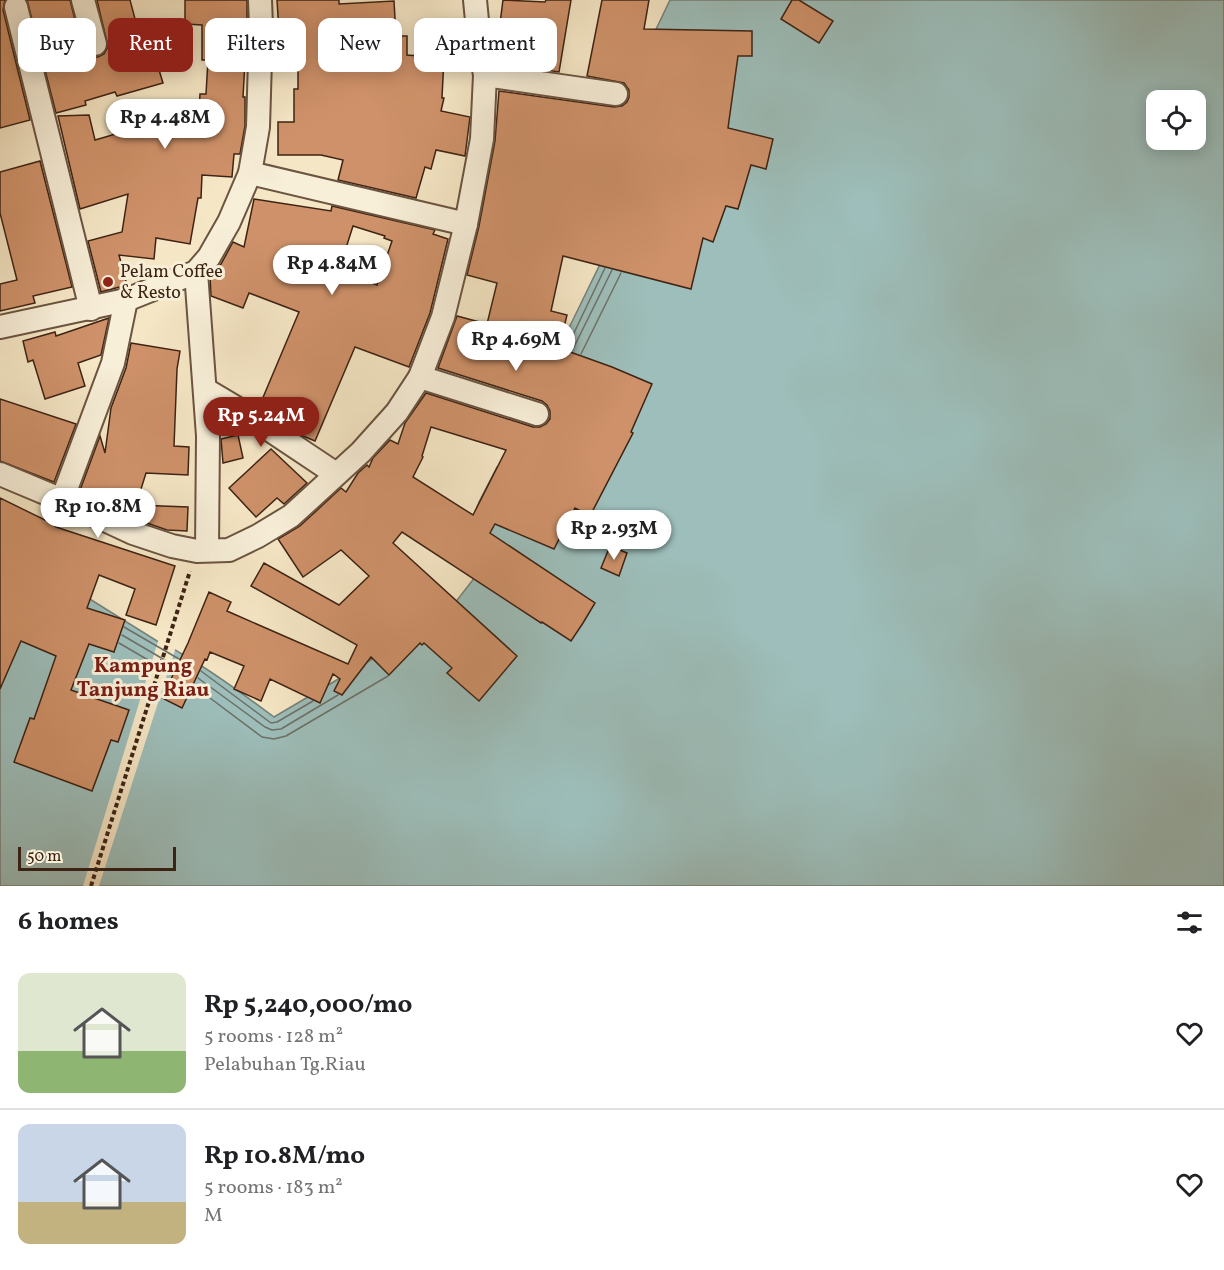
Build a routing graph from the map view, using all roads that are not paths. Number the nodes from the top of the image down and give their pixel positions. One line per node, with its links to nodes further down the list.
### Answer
1 (83, 0): 5 (street)
2 (260, 0): 8 (street)
3 (476, 0): 6 (street)
4 (16, 7): 12 (street)
5 (88, 18)
6 (485, 75): 7 (street); 9 (street)
7 (616, 94)
8 (250, 173): 9 (street); 10 (street)
9 (466, 224): 14 (street)
10 (196, 272): 11 (street); 15 (street)
11 (126, 300): 12 (street); 19 (street)
12 (91, 309): 13 (street)
13 (0, 327)
14 (420, 377): 16 (street); 18 (street)
15 (206, 390): 18 (street); 20 (street)
16 (537, 414)
17 (0, 474): 19 (street)
18 (336, 474): 20 (street)
19 (62, 500): 20 (street)
20 (202, 550)

